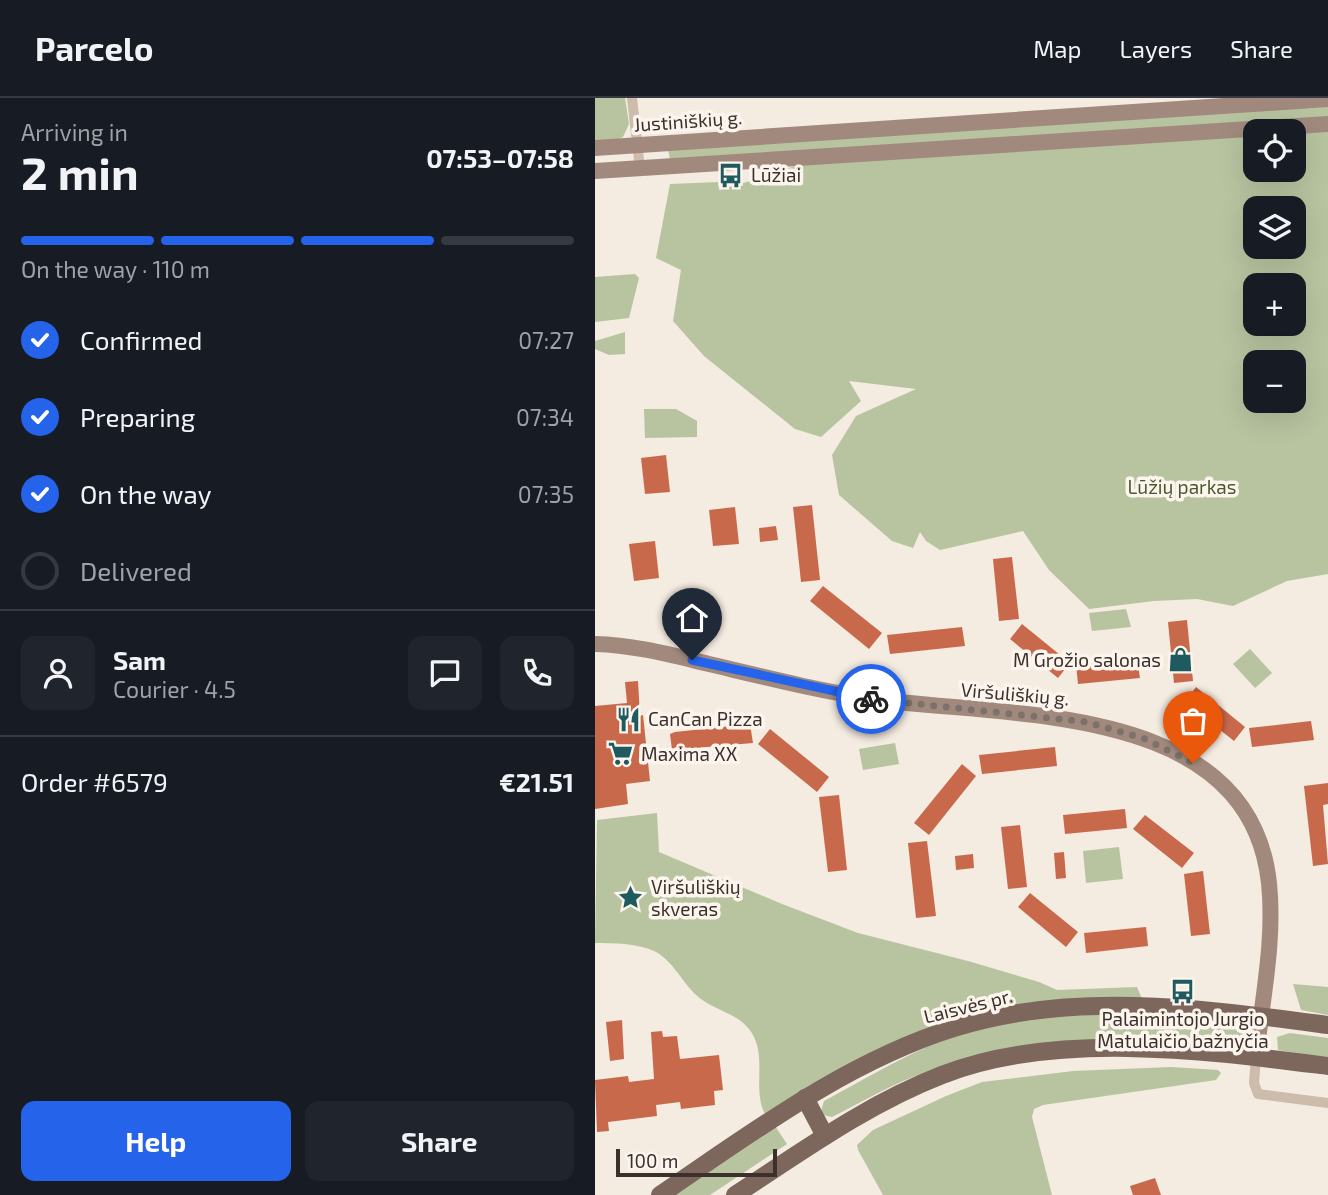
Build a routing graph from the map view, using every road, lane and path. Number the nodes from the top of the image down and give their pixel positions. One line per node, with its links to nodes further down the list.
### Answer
1 (632, 98): 4 (street)
2 (1328, 99): 4 (main road, Justiniškių g.)
3 (1328, 124): 6 (main road)
4 (638, 145): 5 (main road, Justiniškių g.); 6 (street)
5 (595, 148)
6 (640, 169): 7 (main road)
7 (595, 171)
8 (595, 644): 9 (main road, Viršuliškių g.)
9 (1260, 1016): 10 (main road, Laisvės pr.); 11 (main road, Viršuliškių g.); 13 (main road, Laisvės pr.)
10 (1328, 1025)
11 (1256, 1057): 12 (main road); 14 (street); 15 (main road)
12 (1328, 1066)
13 (804, 1098): 15 (main road); 16 (main road, Laisvės pr.)
14 (1328, 1103)
15 (825, 1136): 17 (main road)
16 (660, 1195)
17 (735, 1195)

